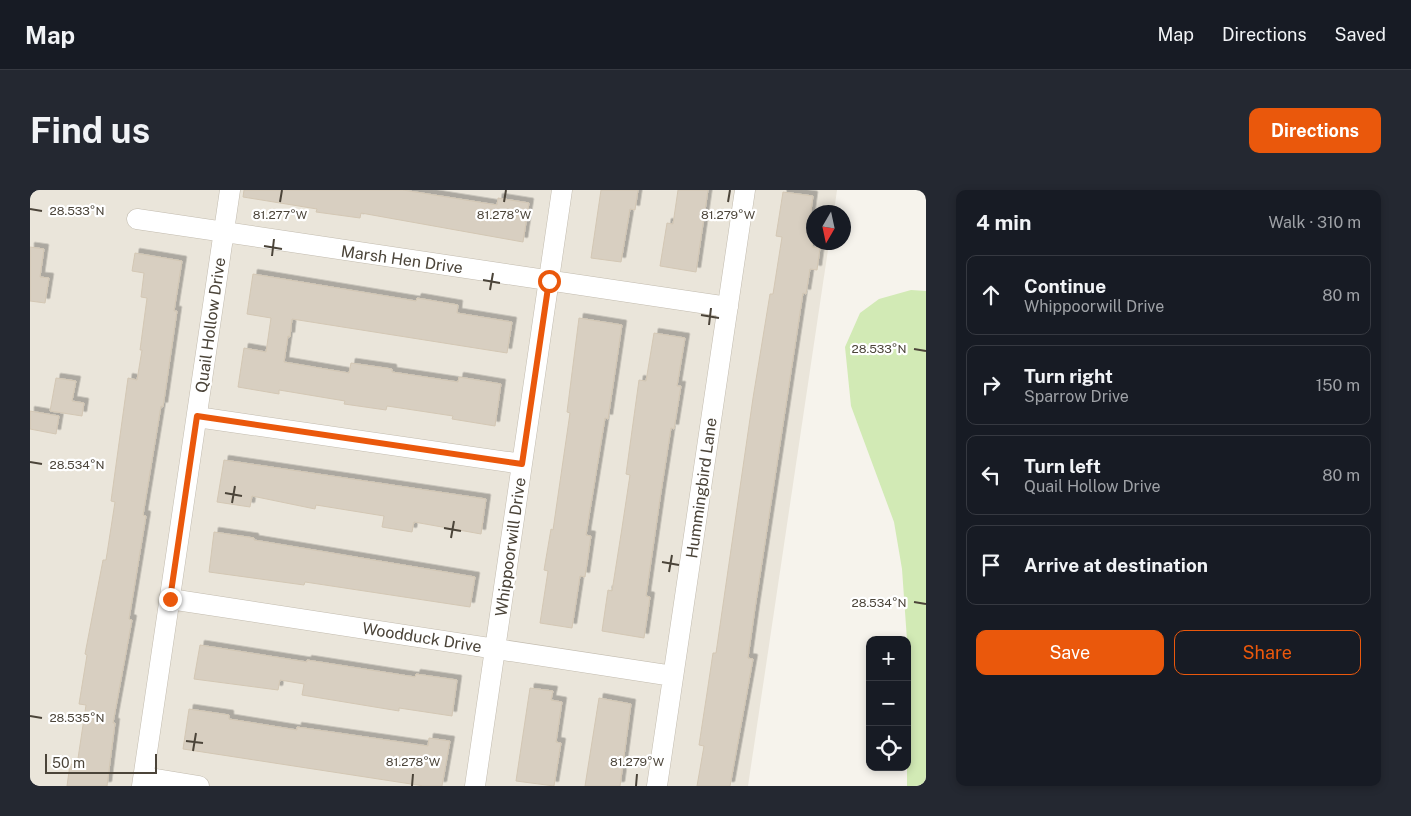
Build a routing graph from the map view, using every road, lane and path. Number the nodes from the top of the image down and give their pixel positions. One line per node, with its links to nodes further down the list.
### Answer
1 (230, 190): 5 (street, Quail Hollow Drive)
2 (562, 190): 6 (street, Whippoorwill Drive)
3 (745, 190): 7 (street, Hummingbird Lane)
4 (137, 219): 5 (street, Marsh Hen Drive)
5 (224, 232): 6 (street, Marsh Hen Drive); 8 (street, Quail Hollow Drive)
6 (549, 281): 7 (street, Marsh Hen Drive); 9 (street, Whippoorwill Drive)
7 (728, 307): 12 (street, Hummingbird Lane)
8 (197, 416): 9 (street); 10 (street, Quail Hollow Drive)
9 (522, 464): 11 (street, Whippoorwill Drive)
10 (170, 599): 11 (street, Woodduck Drive); 13 (street, Quail Hollow Drive)
11 (496, 648): 12 (street, Woodduck Drive); 15 (street, Whippoorwill Drive)
12 (673, 676): 16 (street, Hummingbird Lane)
13 (143, 782): 14 (street)
14 (199, 786)
15 (476, 786)
16 (657, 786)

